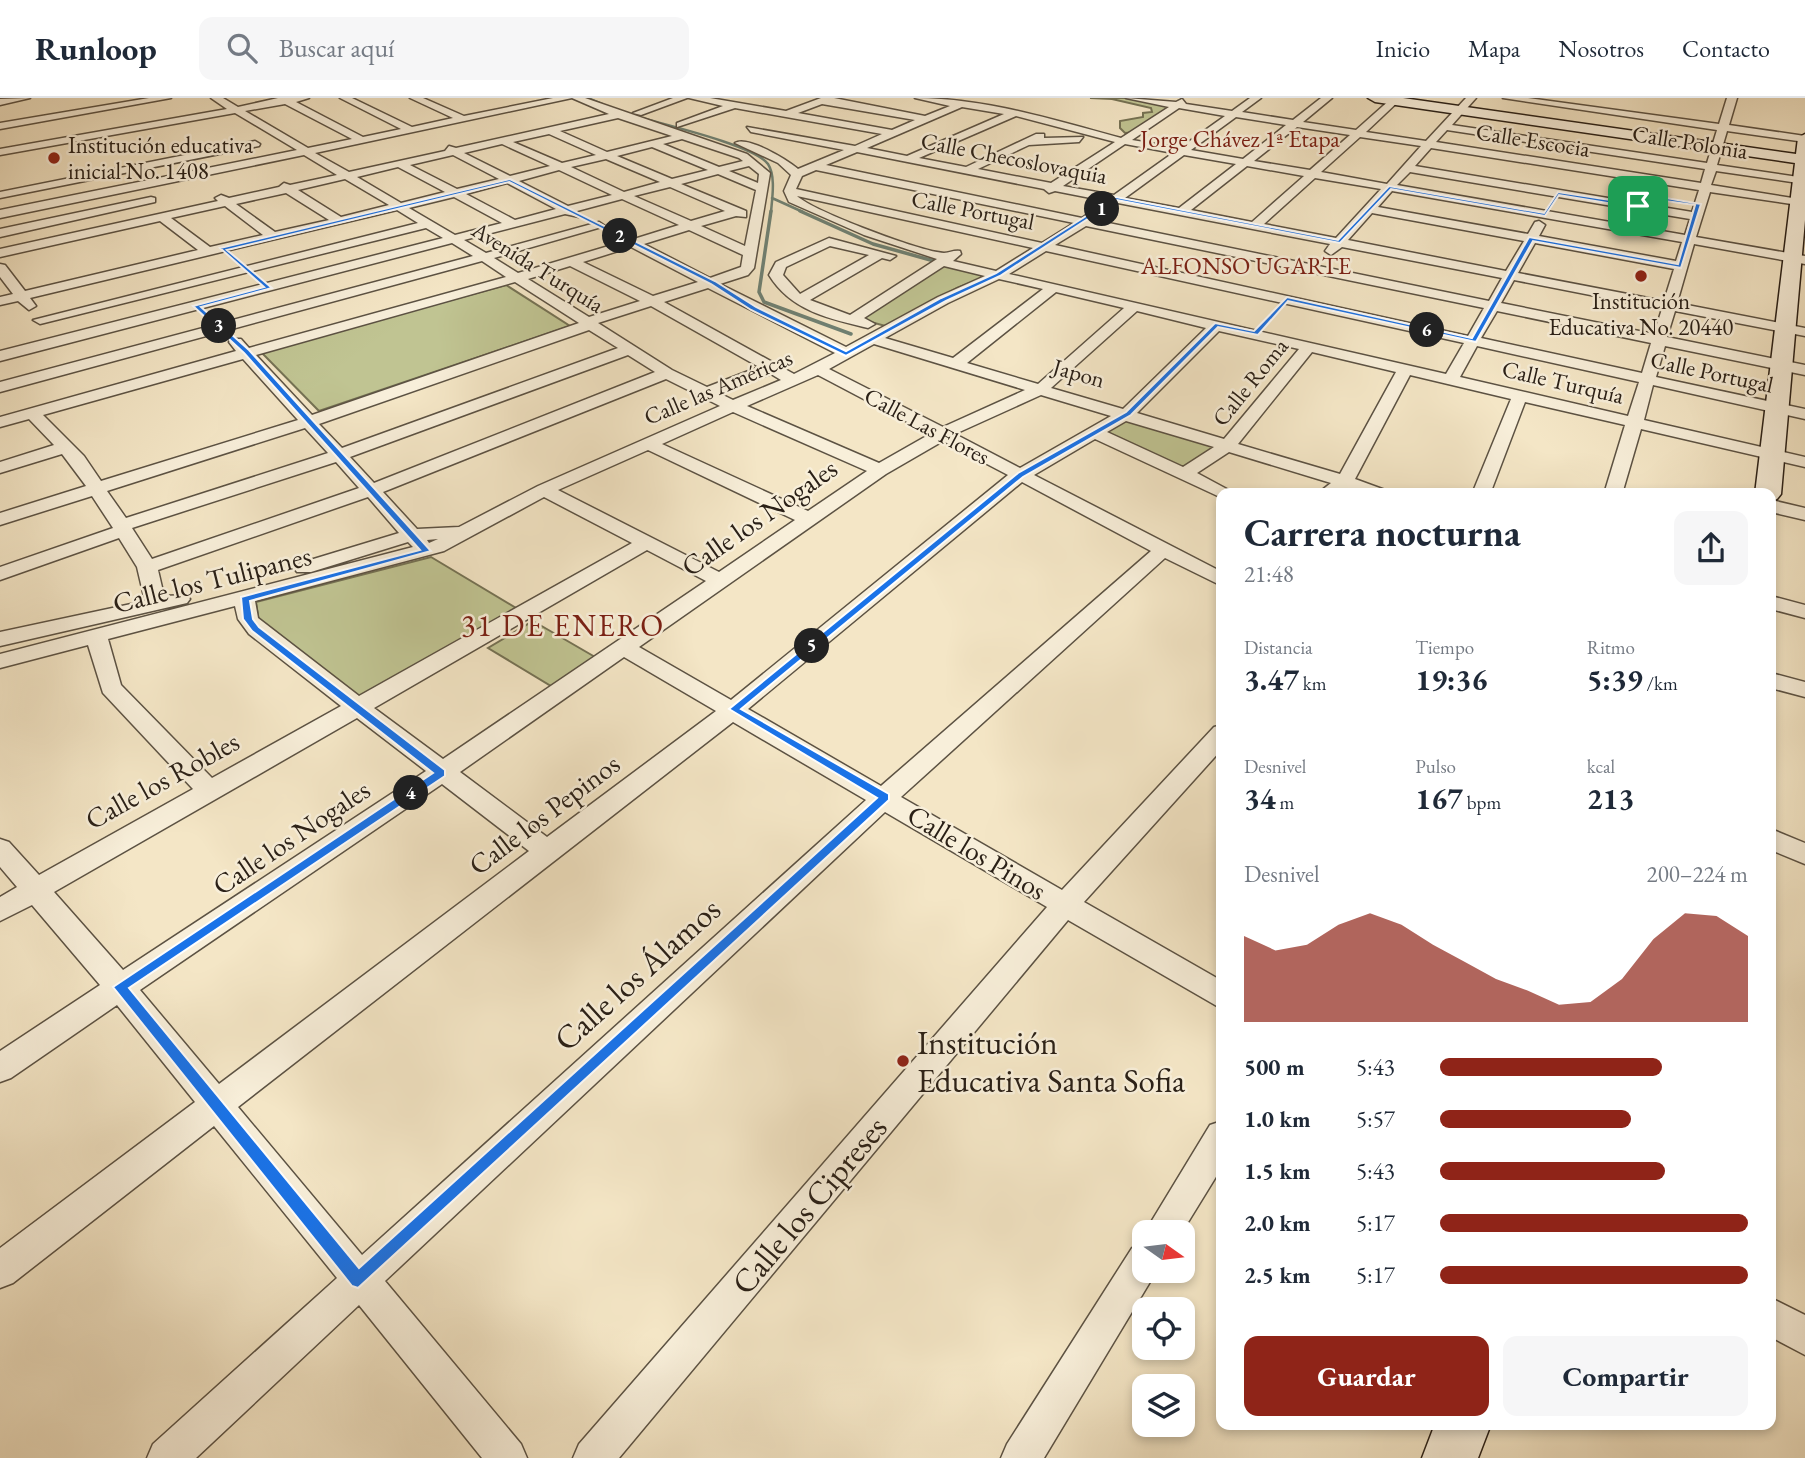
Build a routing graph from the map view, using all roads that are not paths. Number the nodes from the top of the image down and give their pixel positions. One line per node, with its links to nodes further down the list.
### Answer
1 (24, 98): 28 (street)
2 (97, 98): 34 (street)
3 (166, 98): 29 (street)
4 (216, 98): 38 (street, Avenida Turquía)
5 (303, 98): 25 (street)
6 (345, 98): 59 (street)
7 (415, 98): 47 (street)
8 (567, 98): 26 (street)
9 (577, 98): 46 (street)
10 (682, 98): 40 (street)
11 (694, 98): 32 (street)
12 (754, 98): 32 (street)
13 (920, 98): 31 (street)
14 (986, 98): 31 (street)
15 (1131, 98): 33 (street, Calle Escocia)
16 (1189, 98): 33 (street)
17 (1256, 98): 43 (street, Calle las Américas)
18 (1327, 98): 52 (street)
19 (1376, 98): 24 (street)
20 (1471, 98): 37 (street)
21 (1508, 98): 27 (street)
22 (603, 99): 40 (street)
23 (825, 99): 44 (street); 48 (street)
24 (1396, 99): 37 (street); 66 (street)
25 (284, 100): 38 (street); 75 (street)
26 (542, 100): 35 (street); 51 (street)
27 (1544, 100): 49 (street); 56 (street)
28 (0, 102)
29 (144, 102): 39 (street); 50 (street)
30 (488, 102): 35 (street)
31 (968, 103): 41 (street); 48 (street)
32 (734, 105): 44 (street); 61 (street)
33 (1178, 105): 43 (street, Calle Escocia); 73 (street)
34 (47, 106): 42 (street); 45 (street)
35 (505, 109): 47 (street); 63 (street)
36 (1729, 109): 56 (street)
37 (1460, 110): 49 (street); 55 (street)
38 (236, 111): 50 (street); 74 (street, Avenida Turquía)
39 (85, 112): 45 (street); 53 (street)
40 (638, 113): 61 (street)
41 (1015, 113): 62 (street); 90 (street)
42 (0, 114)
43 (1233, 114): 52 (street, Calle Escocia); 86 (street, Calle las Américas)
44 (786, 115): 57 (street); 64 (street)
45 (61, 116): 68 (street)
46 (619, 116): 51 (street); 61 (street)
47 (460, 118): 59 (street)
48 (926, 119): 64 (street)
49 (1529, 120): 58 (street)
50 (174, 121): 53 (street); 65 (street)
51 (595, 121): 60 (street); 63 (street)
52 (1293, 123): 66 (street, Calle Escocia); 92 (street)
53 (104, 125): 68 (street); 78 (street)
54 (0, 126): 68 (street)
55 (1445, 127): 79 (street); 81 (street, Calle Polonia)
56 (1723, 128): 80 (street); 82 (street)
57 (751, 129): 72 (street); 83 (street, Calle Checoslovaquia)
58 (1594, 129): 81 (street); 82 (street)
59 (411, 130): 75 (street); 87 (street)
60 (618, 130)
61 (681, 130): 72 (street); 77 (street); 91 (street)
62 (1078, 130): 70 (street); 73 (street)
63 (555, 131): 76 (street); 88 (street)
64 (893, 133): 83 (street)
65 (193, 134)
66 (1358, 134): 79 (street, Calle Escocia); 105 (street)
67 (630, 135): 77 (street)
68 (44, 136): 84 (street)
69 (457, 136): 71 (street)
70 (1051, 136): 73 (street); 102 (street)
71 (444, 138)
72 (727, 138): 104 (street)
73 (1124, 138): 86 (street); 112 (street)
74 (283, 139): 85 (street, Avenida Turquía); 101 (street)
75 (362, 140): 85 (street)
76 (506, 142): 87 (street); 97 (street)
77 (654, 144): 88 (street); 103 (street)
78 (131, 145)
79 (1429, 145): 99 (street, Calle Escocia); 100 (street)
80 (1804, 146): 82 (street); 109 (street)
81 (1584, 147): 96 (street, Calle Polonia); 98 (street)
82 (1716, 147): 96 (street)
83 (853, 149): 90 (street, Calle Checoslovaquia); 95 (street)
84 (0, 152)
85 (304, 152): 93 (street); 107 (street, Avenida Turquía)
86 (1182, 152): 92 (street); 123 (street, Calle las Américas)
87 (455, 153): 94 (street); 108 (street)
88 (608, 155): 97 (street); 110 (street)
89 (108, 158): 101 (street)
90 (908, 159): 102 (street, Calle Checoslovaquia)
91 (752, 162): 103 (street); 115 (street)
92 (1244, 162): 105 (street); 131 (street)
93 (248, 163): 106 (street); 116 (street)
94 (402, 164): 107 (street); 118 (street)
95 (813, 166): 104 (street); 135 (street)
96 (1710, 166): 109 (street, Calle Polonia); 113 (street)
97 (563, 167): 108 (street); 121 (street)
98 (1572, 167): 99 (street, Calle Escocia); 113 (street, Calle Escocia); 119 (street)
99 (1491, 168): 100 (street); 119 (street)
100 (1407, 169): 114 (street)
101 (125, 170): 111 (street); 120 (street)
102 (968, 170): 112 (street, Calle Checoslovaquia)
103 (716, 171): 110 (street); 115 (street)
104 (797, 174): 117 (street)
105 (1313, 174): 114 (street); 142 (street)
106 (190, 175): 111 (street); 125 (street)
107 (348, 177): 116 (street); 126 (street, Avenida Turquía)
108 (510, 180): 118 (street); 128 (street)
109 (1803, 180): 124 (street)
110 (669, 183): 121 (street); 132 (street)
111 (145, 184): 130 (street)
112 (1055, 186): 123 (street, Calle Checoslovaquia); 135 (street)
113 (1703, 187): 124 (street, Calle Escocia); 129 (street)
114 (1389, 188): 127 (street); 134 (street)
115 (763, 189): 137 (street)
116 (291, 190): 125 (street); 138 (street)
117 (790, 191): 152 (street, Calle Portugal); 165 (street)
118 (456, 193): 126 (street); 141 (street)
119 (1558, 193): 129 (street); 134 (street)
120 (0, 195)
121 (625, 195): 128 (street); 145 (street)
122 (166, 197): 143 (street)
123 (1116, 198): 131 (street, Calle Checoslovaquia); 139 (street, Calle las Américas)
124 (1802, 202): 147 (street)
125 (227, 203): 136 (street); 148 (street)
126 (398, 207): 138 (street); 140 (street, Avenida Turquía)
127 (1370, 209): 149 (street); 153 (street)
128 (568, 210): 141 (street); 144 (street)
129 (1697, 210): 151 (street)
130 (15, 211): 133 (street); 143 (street)
131 (1183, 211): 142 (street, Calle Checoslovaquia)
132 (735, 212): 137 (street); 145 (street)
133 (0, 214)
134 (1545, 215): 149 (street); 151 (street)
135 (1011, 216): 139 (street); 152 (street)
136 (162, 217): 154 (street); 158 (street)
137 (757, 219): 159 (street)
138 (339, 221): 148 (street)
139 (1084, 222): 156 (street, Calle las Américas); 176 (street)
140 (427, 224): 150 (street, Avenida Turquía); 168 (street)
141 (514, 224): 150 (street)
142 (1256, 225): 153 (street, Calle Checoslovaquia)
143 (30, 226): 146 (street); 154 (street)
144 (599, 226): 155 (street); 162 (street)
145 (687, 227): 155 (street); 159 (street)
146 (0, 233)
147 (1800, 235): 163 (street)
148 (274, 237): 157 (street)
149 (1531, 239): 169 (street); 171 (street)
150 (454, 240): 162 (street, Avenida Turquía); 175 (street)
151 (1689, 240): 163 (street); 166 (street)
152 (976, 242): 156 (street, Calle Portugal); 165 (street)
153 (1340, 242): 171 (street, Calle Checoslovaquia); 176 (street)
154 (46, 243): 160 (street)
155 (633, 243): 164 (street); 173 (street)
156 (1046, 246): 170 (street, Calle las Américas); 176 (street, Calle Portugal)
157 (222, 249): 158 (street); 168 (street)
158 (208, 252): 178 (street)
159 (748, 252): 173 (street)
160 (0, 253)
161 (880, 254): 165 (street); 179 (street); 179 (street)
162 (484, 257): 172 (street, Avenida Turquía); 190 (street)
163 (1799, 259): 177 (street)
164 (571, 261): 172 (street); 181 (street)
165 (940, 263): 170 (street, Calle Turquía); 186 (street)
166 (1681, 266): 169 (street); 184 (street)
167 (0, 268): 178 (street)
168 (246, 269): 175 (street); 187 (street)
169 (1614, 274): 171 (street, Calle Checoslovaquia); 184 (street, Calle Checoslovaquia)
170 (998, 275): 174 (street, Calle Turquía); 191 (street, Calle las Américas)
171 (1511, 275): 185 (street)
172 (516, 278): 188 (street, Avenida Turquía); 199 (street)
173 (713, 282): 181 (street); 200 (street)
174 (1054, 287): 183 (street, Calle Turquía); 202 (street)
175 (269, 288): 182 (street)
176 (1296, 289): 185 (street); 194 (street, Calle Portugal)
177 (1797, 289): 192 (street)
178 (22, 296): 180 (street); 187 (street)
179 (800, 300): 186 (street)
180 (0, 301)
181 (652, 301): 188 (street); 204 (street)
182 (196, 306): 190 (street); 196 (street)
183 (1135, 306): 189 (street, Calle Turquía); 213 (street, Calle los Nogales)
184 (1670, 306): 192 (street, Calle Checoslovaquia); 195 (street)
185 (1493, 307): 194 (street); 195 (street)
186 (853, 319): 191 (street)
187 (40, 320): 196 (street)
188 (589, 323): 198 (street, Avenida Turquía); 222 (street)
189 (1217, 325): 197 (street, Calle Turquía); 219 (street, Calle los Pepinos)
190 (220, 328): 199 (street); 212 (street)
191 (891, 330): 193 (street, Calle las Américas)
192 (1795, 331): 203 (street)
193 (876, 340): 200 (street, Calle las Américas); 202 (street, Japon)
194 (1474, 341): 209 (street); 210 (street, Calle Portugal)
195 (1660, 341): 203 (street); 210 (street)
196 (57, 342): 201 (street)
197 (1309, 346): 206 (street, Calle Turquía); 227 (street, Calle Roma)
198 (629, 349): 208 (street, Avenida Turquía); 230 (street)
199 (247, 351): 218 (street); 222 (street)
200 (846, 354): 205 (street, Calle las Américas)
201 (0, 356)
202 (957, 363): 213 (street, Japon)
203 (1780, 365): 207 (street); 217 (street)
204 (772, 368): 211 (street); 214 (street)
205 (818, 369): 211 (street, Calle las Américas); 225 (street, Calle Las Flores)
206 (1405, 369): 209 (street, Calle Turquía); 236 (street)
207 (1805, 370)
208 (667, 373): 214 (street, Avenida Turquía); 244 (street)
209 (1451, 379): 215 (street, Calle Turquía)
210 (1648, 379): 217 (street, Calle Portugal); 223 (street)
211 (793, 380): 216 (street, Calle las Américas)
212 (0, 387)
213 (1042, 388): 219 (street, Japon); 225 (street, Calle los Nogales)
214 (706, 393): 216 (street, Avenida Turquía)
215 (1520, 395): 223 (street, Calle Turquía); 241 (street)
216 (732, 406): 226 (street, Calle las Américas); 233 (street, Avenida Turquía)
217 (1777, 408): 220 (street, Calle Portugal); 229 (street)
218 (32, 413): 221 (street); 228 (street)
219 (1128, 413): 224 (street, Calle los Pepinos); 227 (street, Japon)
220 (1805, 414)
221 (0, 422)
222 (308, 422): 230 (street); 237 (street)
223 (1634, 422): 229 (street, Calle Turquía); 242 (street)
224 (1095, 433): 234 (street); 235 (street, Calle los Pepinos)
225 (942, 434): 233 (street, Calle los Nogales); 235 (street, Calle Las Flores)
226 (646, 443): 245 (street, Calle las Américas); 249 (street)
227 (1227, 446): 234 (street, Calle Roma); 236 (street, Japon)
228 (65, 447): 232 (street); 237 (street)
229 (1773, 454): 231 (street, Calle Turquía); 243 (street)
230 (340, 455): 244 (street); 250 (street)
231 (1805, 462)
232 (0, 468)
233 (880, 470): 249 (street, Calle los Nogales)
234 (1185, 473): 238 (street)
235 (1020, 475): 255 (street, Calle Las Flores); 271 (street, Calle los Pepinos)
236 (1345, 481): 239 (street); 240 (street, Japon)
237 (97, 488): 248 (street); 250 (street)
238 (1216, 488)
239 (1335, 488)
240 (1368, 488)
241 (1482, 488)
242 (1615, 488)
243 (1769, 488)
244 (372, 490): 252 (street); 256 (street)
245 (544, 490): 251 (street, Calle las Américas); 253 (street)
246 (1776, 507): 247 (street)
247 (1805, 514)
248 (0, 519)
249 (809, 519): 259 (street, Calle los Nogales)
250 (122, 528): 256 (street); 257 (street)
251 (470, 530): 252 (street); 254 (street, Calle las Américas)
252 (412, 535): 254 (street); 262 (street)
253 (646, 543): 259 (street); 270 (street, Calle los Robles)
254 (431, 549): 260 (street, Calle los Tulipanes)
255 (1163, 550): 258 (street, Calle Las Flores); 275 (street, Calle los Álamos)
256 (148, 567): 262 (street)
257 (0, 574)
258 (1216, 576)
259 (720, 580): 266 (street, Calle los Nogales)
260 (244, 599): 264 (street, Calle los Tulipanes); 270 (street)
261 (1776, 603): 263 (street)
262 (156, 605): 265 (street)
263 (1805, 612)
264 (97, 637): 267 (street, Calle los Tulipanes); 274 (street)
265 (0, 639)
266 (624, 647): 271 (street, Calle los Pinos); 273 (street, Calle los Nogales)
267 (0, 661)
268 (1776, 681): 269 (street)
269 (1805, 690)
270 (356, 706): 273 (street); 274 (street, Calle los Robles)
271 (734, 709): 275 (street, Calle los Pinos); 278 (street, Calle los Pepinos)
272 (1216, 740): 281 (street, Calle los Cipreses)
273 (441, 773): 278 (street); 283 (street, Calle los Nogales)
274 (209, 790): 280 (street, Calle los Robles)
275 (885, 797): 281 (street, Calle los Pinos); 291 (street, Calle los Álamos)
276 (1776, 841): 279 (street)
277 (0, 849): 280 (street)
278 (547, 851): 286 (street, Calle los Pepinos)
279 (1805, 854)
280 (34, 888): 282 (street, Calle los Robles); 283 (street)
281 (1065, 905): 284 (street, Calle los Pinos); 297 (street, Calle los Cipreses)
282 (0, 910)
283 (120, 987): 285 (street, Calle los Nogales); 286 (street)
284 (1216, 993)
285 (0, 1068)
286 (214, 1104): 289 (street, Calle los Pepinos); 291 (street)
287 (1216, 1146): 288 (street)
288 (1170, 1220)
289 (0, 1270)
290 (1132, 1278): 298 (street)
291 (358, 1280): 295 (street, Calle los Álamos); 296 (street)
292 (1776, 1319): 293 (street)
293 (1805, 1336)
294 (1461, 1430): 299 (street)
295 (167, 1458)
296 (507, 1458)
297 (593, 1458)
298 (1021, 1458)
299 (1450, 1458)

